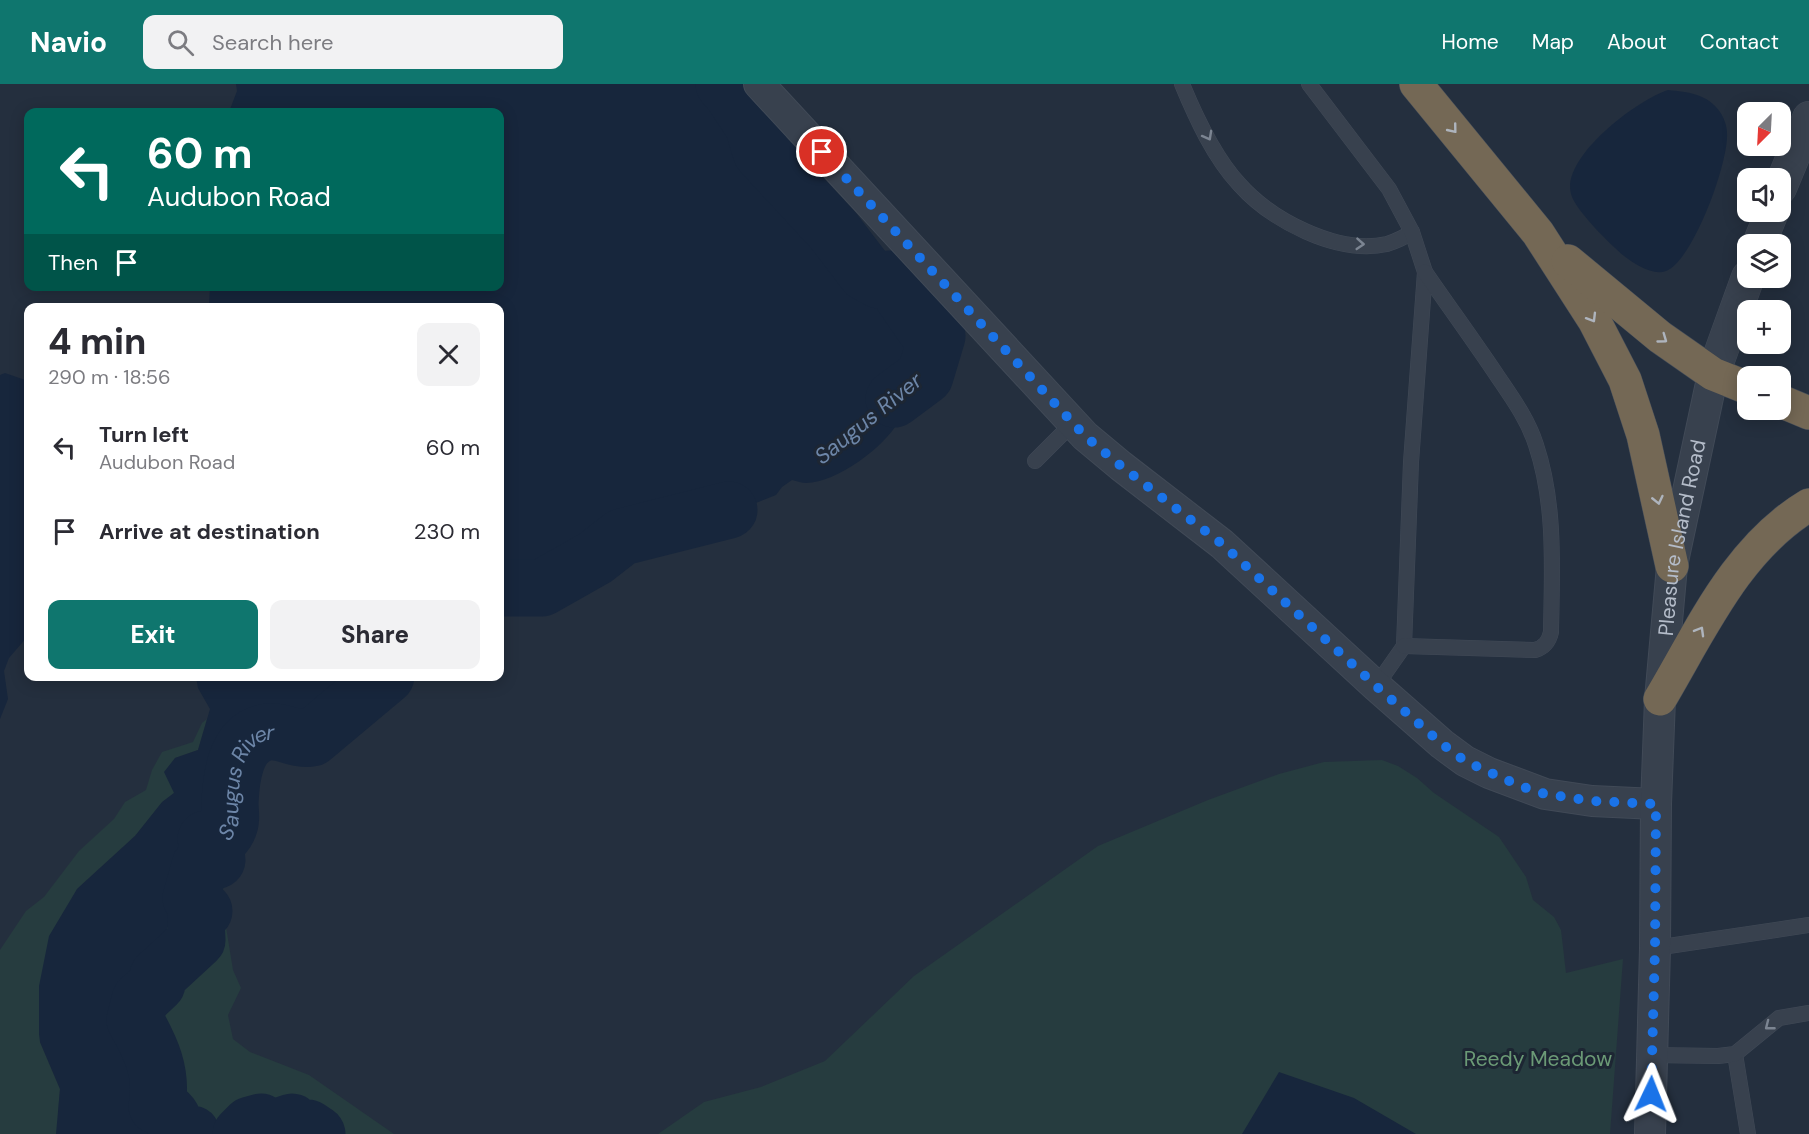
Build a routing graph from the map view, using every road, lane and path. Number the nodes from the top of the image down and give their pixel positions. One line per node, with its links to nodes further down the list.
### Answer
1 (759, 84): 15 (street)
2 (1182, 84): 7 (lane, one-way to 7)
3 (1309, 84): 7 (lane)
4 (1416, 84): 8 (highway, one-way to 8)
5 (1809, 118): 6 (street)
6 (1788, 168)
7 (1412, 232): 9 (lane)
8 (1538, 233): 11 (highway, one-way to 11); 18 (highway, one-way to 18)
9 (1425, 272): 19 (lane); 19 (lane)
10 (1744, 288): 11 (street, Pleasure Island Road)
11 (1713, 374): 12 (highway); 18 (street, Pleasure Island Road)
12 (1737, 384)
13 (1791, 406): 14 (highway)
14 (1809, 413)
15 (1073, 423): 16 (lane); 20 (street)
16 (1035, 461)
17 (1809, 505): 21 (highway, one-way to 17)
18 (1672, 566): 21 (street, Pleasure Island Road)
19 (1404, 646): 20 (lane)
20 (1376, 686): 22 (street)
21 (1660, 699): 22 (street, Pleasure Island Road)
22 (1656, 804): 24 (street, Pleasure Island Road)
23 (1809, 925): 24 (lane)
24 (1655, 948): 27 (street, Pleasure Island Road)
25 (1809, 1013): 26 (lane, one-way to 26)
26 (1735, 1054): 27 (lane); 29 (lane)
27 (1652, 1055): 28 (street, Pleasure Island Road)
28 (1650, 1134)
29 (1748, 1134)

